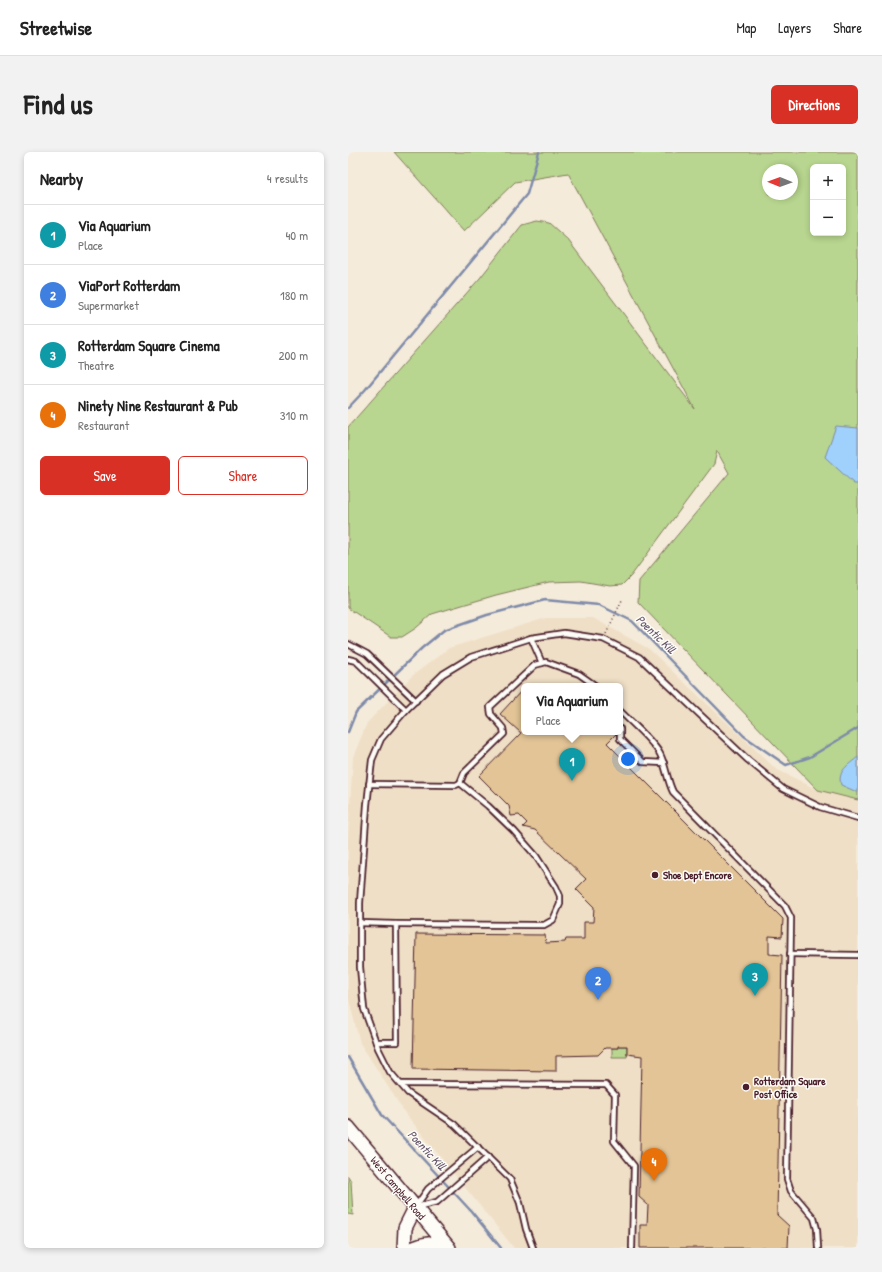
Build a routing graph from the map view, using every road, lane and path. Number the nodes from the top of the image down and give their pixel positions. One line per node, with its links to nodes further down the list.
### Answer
1 (623, 598): 2 (path)
2 (607, 631)
3 (531, 638): 6 (lane); 8 (lane); 15 (lane)
4 (348, 644): 8 (lane)
5 (348, 659): 9 (lane)
6 (542, 663): 7 (lane); 13 (lane)
7 (592, 683)
8 (416, 700): 9 (lane)
9 (406, 710): 14 (lane)
10 (623, 714): 12 (lane)
11 (620, 735): 12 (lane)
12 (664, 763): 18 (lane)
13 (460, 783): 14 (lane); 17 (lane)
14 (369, 784): 16 (lane)
15 (858, 818)
16 (360, 923): 17 (lane); 20 (lane)
17 (396, 924): 20 (lane)
18 (790, 954): 19 (lane); 31 (lane)
19 (858, 954)
20 (376, 1042): 21 (lane)
21 (401, 1084): 23 (lane); 30 (lane)
22 (348, 1127): 25 (main road, West Campbell Road)
23 (478, 1147): 24 (lane); 25 (lane)
24 (488, 1157): 25 (lane); 29 (lane)
25 (415, 1208): 26 (main road, West Campbell Road); 27 (main road)
26 (448, 1247): 28 (main road)
27 (404, 1248)
28 (414, 1248)
29 (533, 1248)
30 (632, 1248)
31 (818, 1248)

